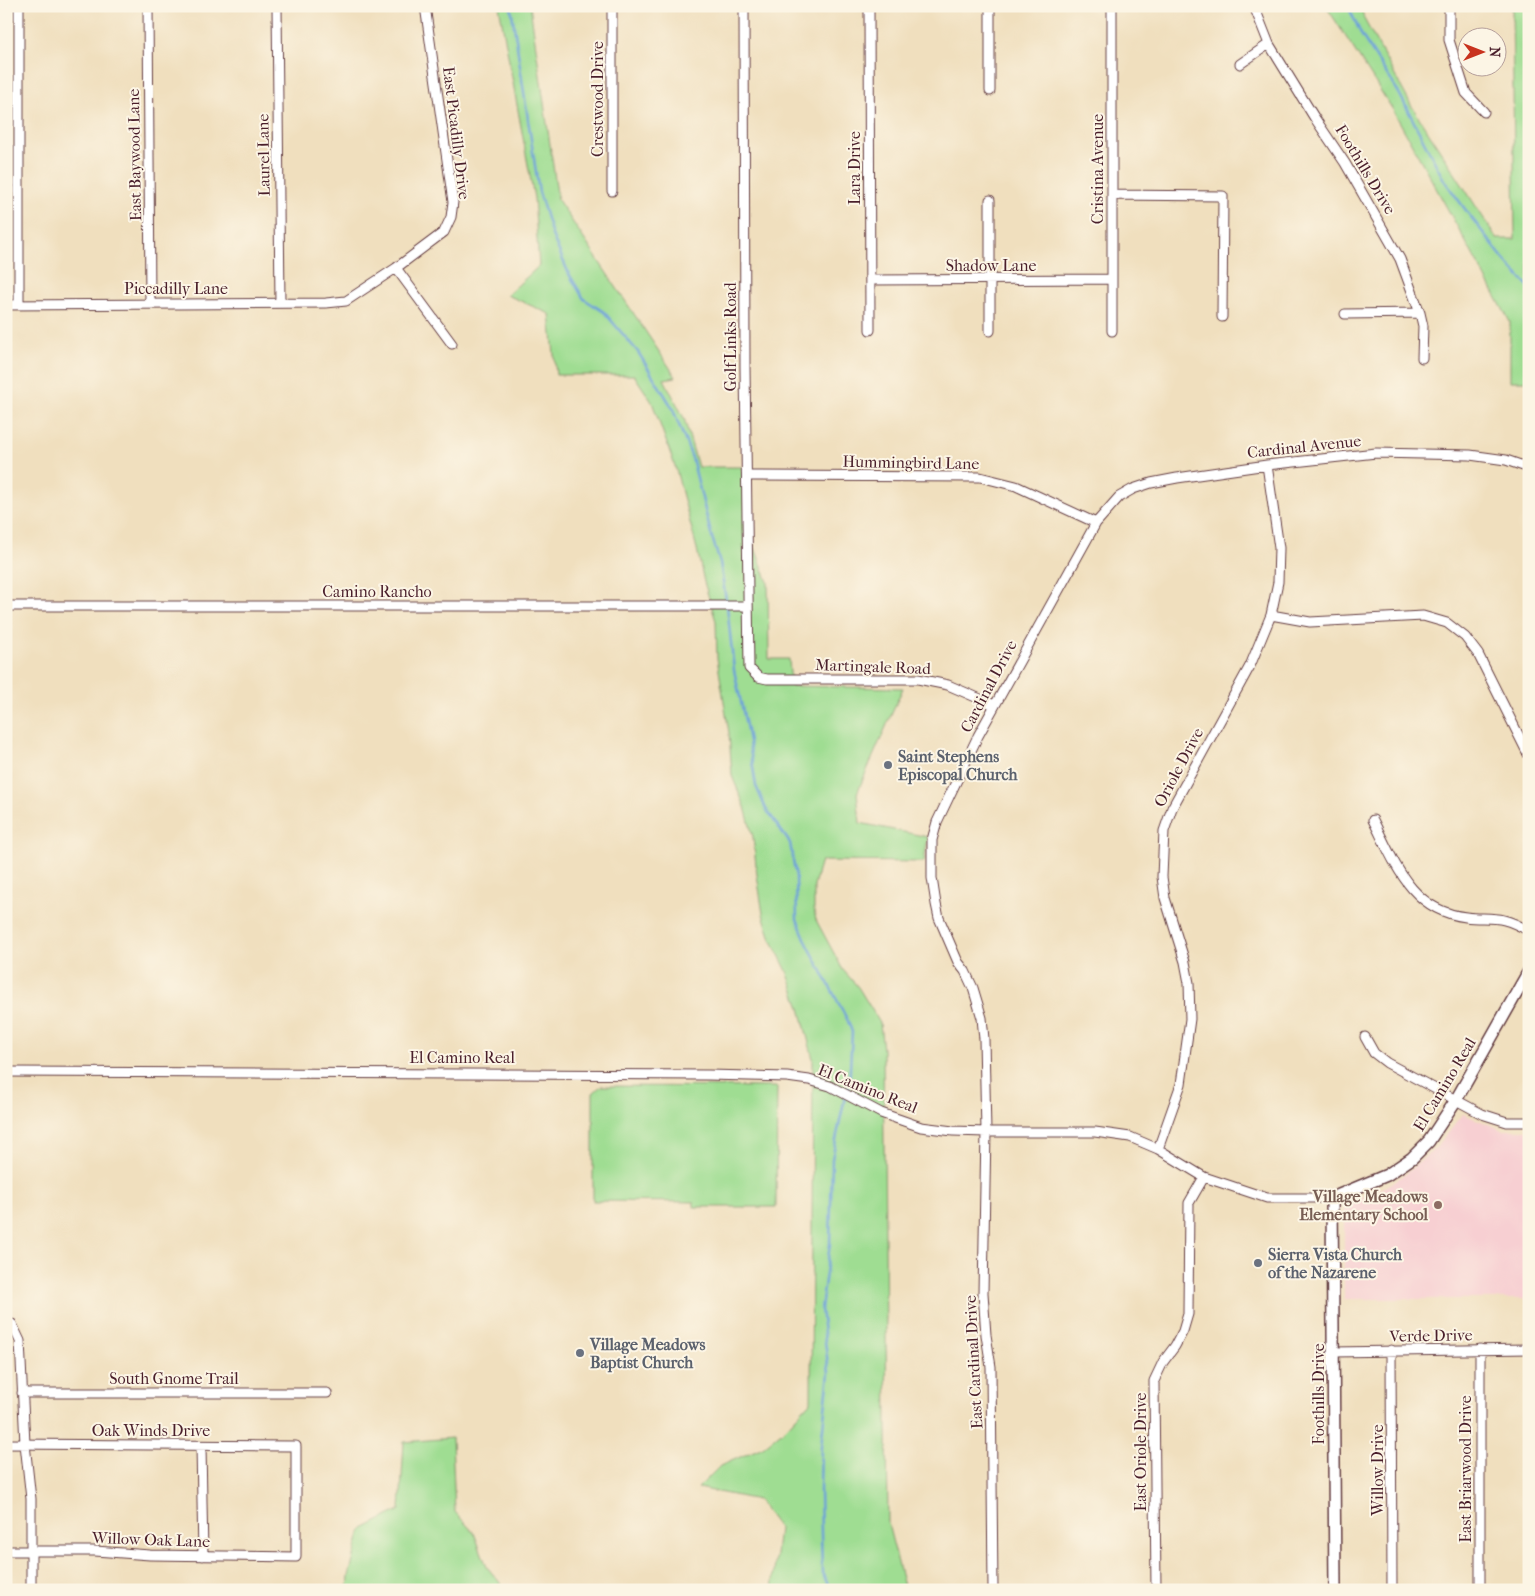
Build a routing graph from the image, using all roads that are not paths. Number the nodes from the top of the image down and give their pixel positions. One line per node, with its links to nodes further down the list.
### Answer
1 (19, 6): 27 (street)
2 (148, 6): 24 (street, East Baywood Lane)
3 (277, 6): 25 (street, Laurel Lane)
4 (425, 6): 19 (street, East Picadilly Drive)
5 (612, 6): 16 (street, Crestwood Drive)
6 (744, 6): 38 (street, Golf Links Road)
7 (869, 6): 20 (street, Lara Drive)
8 (990, 6): 14 (street)
9 (1112, 6): 17 (street, Cristina Avenue)
10 (1254, 6): 12 (street, Foothills Drive)
11 (1449, 6): 15 (street)
12 (1269, 44): 13 (street); 28 (street, Foothills Drive)
13 (1240, 64)
14 (990, 91)
15 (1484, 112)
16 (612, 191)
17 (1112, 195): 22 (street, Cristina Avenue); 30 (street)
18 (990, 200): 21 (street)
19 (396, 268): 23 (street, East Picadilly Drive); 34 (street)
20 (870, 280): 21 (street, Shadow Lane); 31 (street, Lara Drive)
21 (990, 280): 22 (street, Shadow Lane); 32 (street)
22 (1112, 280): 33 (street, Cristina Avenue)
23 (346, 301): 25 (street, Piccadilly Lane)
24 (150, 303): 25 (street, Piccadilly Lane); 27 (street, Piccadilly Lane)
25 (280, 303)
26 (6, 305): 27 (street, Piccadilly Lane)
27 (19, 305)
28 (1420, 313): 29 (street); 35 (street, Foothills Drive)
29 (1345, 314)
30 (1222, 317)
31 (870, 330)
32 (990, 331)
33 (1112, 331)
34 (452, 344)
35 (1422, 358)
36 (1267, 465): 37 (street, Cardinal Avenue); 39 (street, Cardinal Avenue); 42 (street, Oriole Drive)
37 (1529, 468)
38 (747, 476): 39 (street, Hummingbird Lane); 41 (street, Golf Links Road)
39 (1096, 522): 44 (street, Cardinal Drive)
40 (6, 606): 41 (street, Camino Rancho)
41 (748, 606): 43 (street, Golf Links Road)
42 (1271, 615): 45 (street); 54 (street, Oriole Drive)
43 (749, 668): 44 (street, Martingale Road)
44 (994, 705): 53 (street, Cardinal Drive)
45 (1529, 756)
46 (1373, 820): 47 (street)
47 (1529, 931)
48 (1529, 971): 51 (street, El Camino Real)
49 (1365, 1037): 51 (street)
50 (6, 1072): 53 (street, El Camino Real)
51 (1456, 1100): 52 (street); 56 (street, El Camino Real)
52 (1529, 1122)
53 (986, 1132): 54 (street, El Camino Real); 72 (street, East Cardinal Drive)
54 (1158, 1149): 55 (street, El Camino Real)
55 (1204, 1177): 56 (street, El Camino Real); 73 (street, East Oriole Drive)
56 (1332, 1198): 61 (street, Foothills Drive)
57 (12, 1324): 62 (street)
58 (1480, 1349): 59 (street, Verde Drive); 60 (street, Verde Drive); 76 (street, East Briarwood Drive)
59 (1529, 1349)
60 (1391, 1350): 61 (street, Verde Drive); 75 (street, Willow Drive)
61 (1334, 1352): 74 (street, Foothills Drive)
62 (22, 1393): 63 (street, South Gnome Trail); 65 (street)
63 (327, 1393)
64 (6, 1444): 65 (street, Oak Winds Drive)
65 (25, 1444): 66 (street, Oak Winds Drive); 67 (street)
66 (201, 1446): 69 (street); 70 (street, Oak Winds Drive)
67 (32, 1551): 68 (street, Willow Oak Lane); 69 (street, Willow Oak Lane); 71 (street)
68 (6, 1552)
69 (203, 1556): 70 (street, Willow Oak Lane)
70 (296, 1557)
71 (31, 1590)
72 (993, 1590)
73 (1156, 1590)
74 (1335, 1590)
75 (1392, 1590)
76 (1480, 1590)

